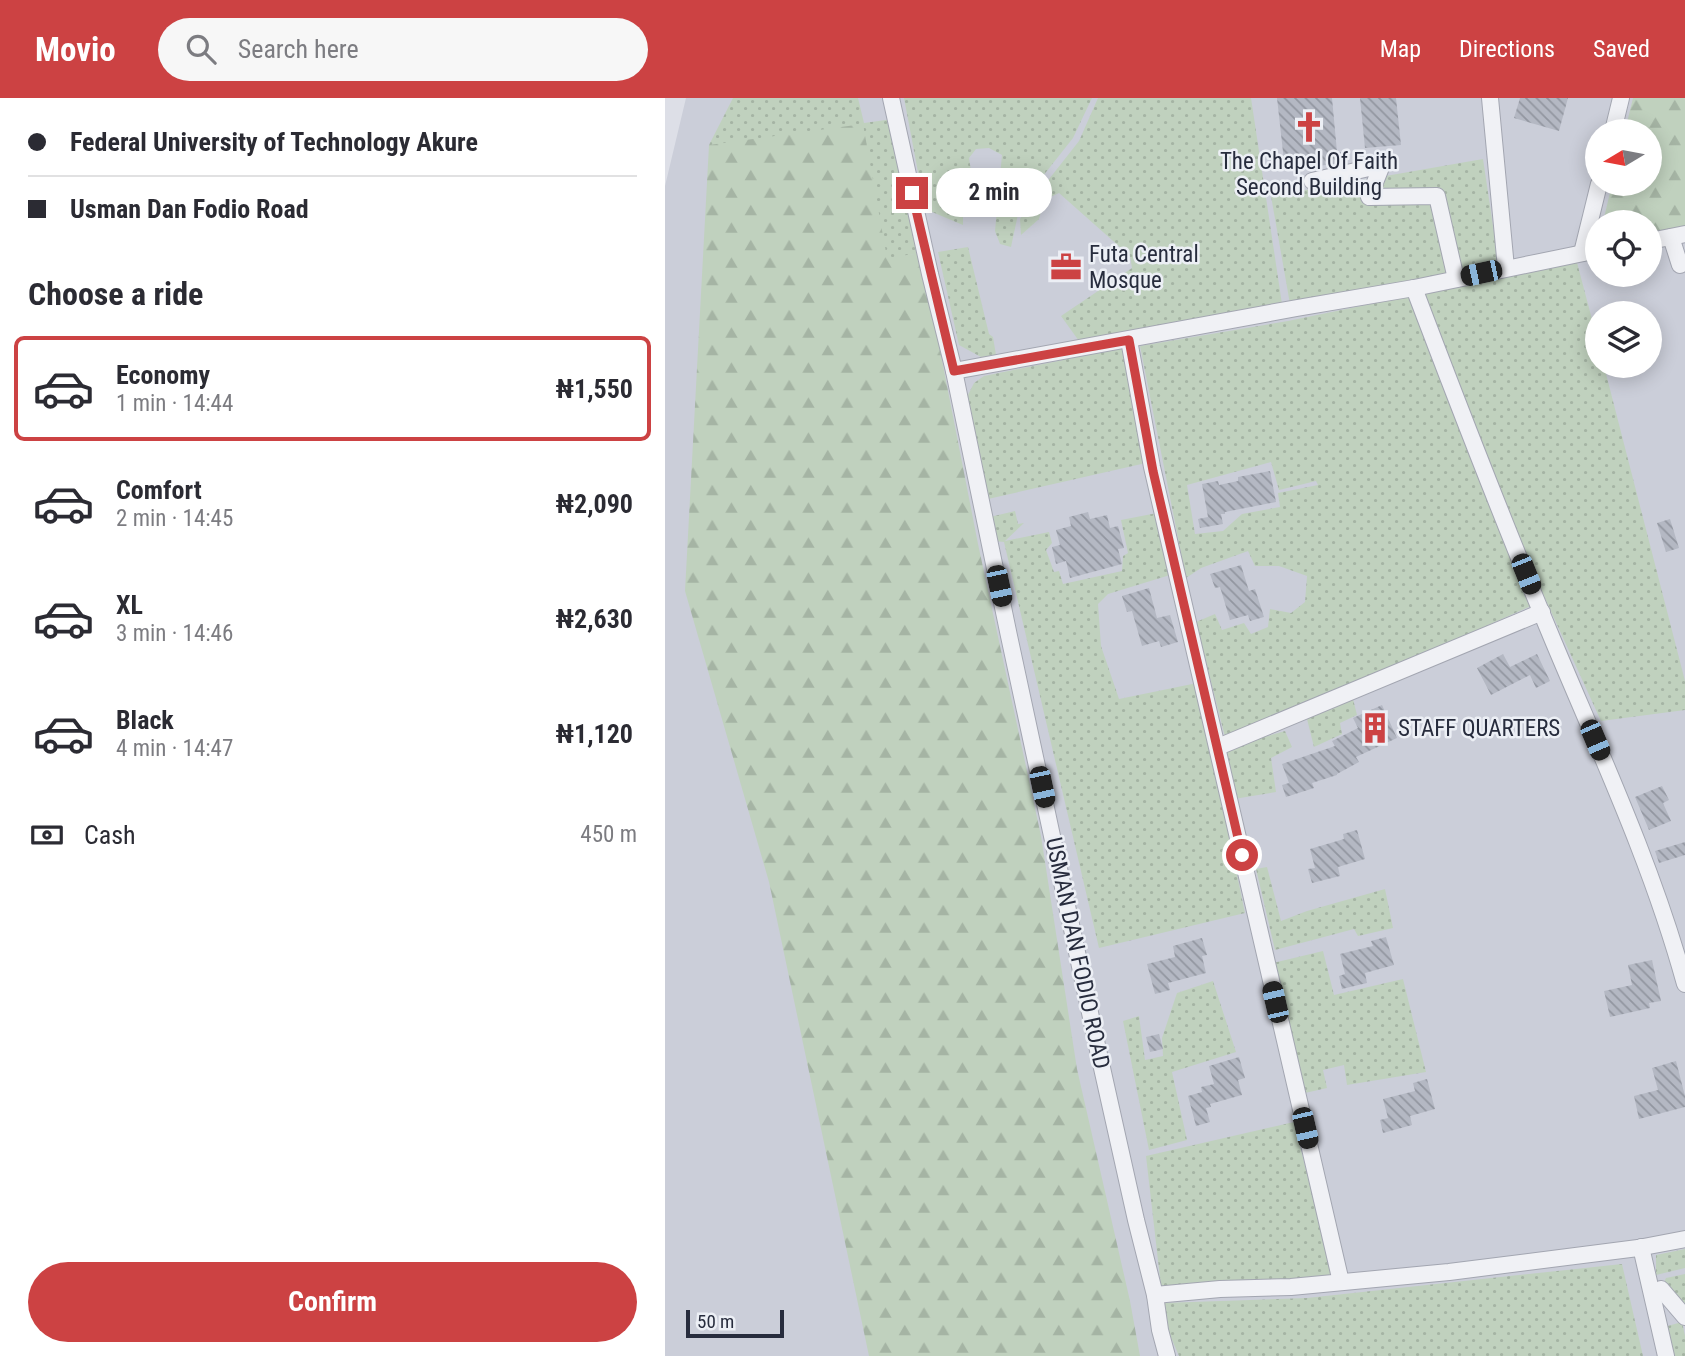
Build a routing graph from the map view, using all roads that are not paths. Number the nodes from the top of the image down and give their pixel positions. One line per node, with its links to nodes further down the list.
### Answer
1 (891, 98): 13 (street, USMAN DAN FODIO ROAD)
2 (1490, 98): 9 (street)
3 (1621, 98): 4 (street)
4 (1616, 119)
5 (1312, 181): 10 (street)
6 (1678, 235): 8 (street)
7 (1585, 253): 9 (street)
8 (1679, 265)
9 (1506, 268): 10 (street)
10 (1456, 279): 11 (street)
11 (1414, 288): 12 (street); 14 (street)
12 (1129, 340): 13 (street); 15 (street)
13 (954, 371): 21 (street, USMAN DAN FODIO ROAD)
14 (1542, 612): 15 (street); 16 (street)
15 (1218, 747): 19 (street)
16 (1685, 984)
17 (1685, 1239): 18 (street)
18 (1641, 1247): 19 (street); 24 (street)
19 (1341, 1282): 21 (street)
20 (1661, 1289): 22 (street)
21 (1155, 1295): 23 (street, USMAN DAN FODIO ROAD)
22 (1685, 1317)
23 (1167, 1356)
24 (1666, 1356)

